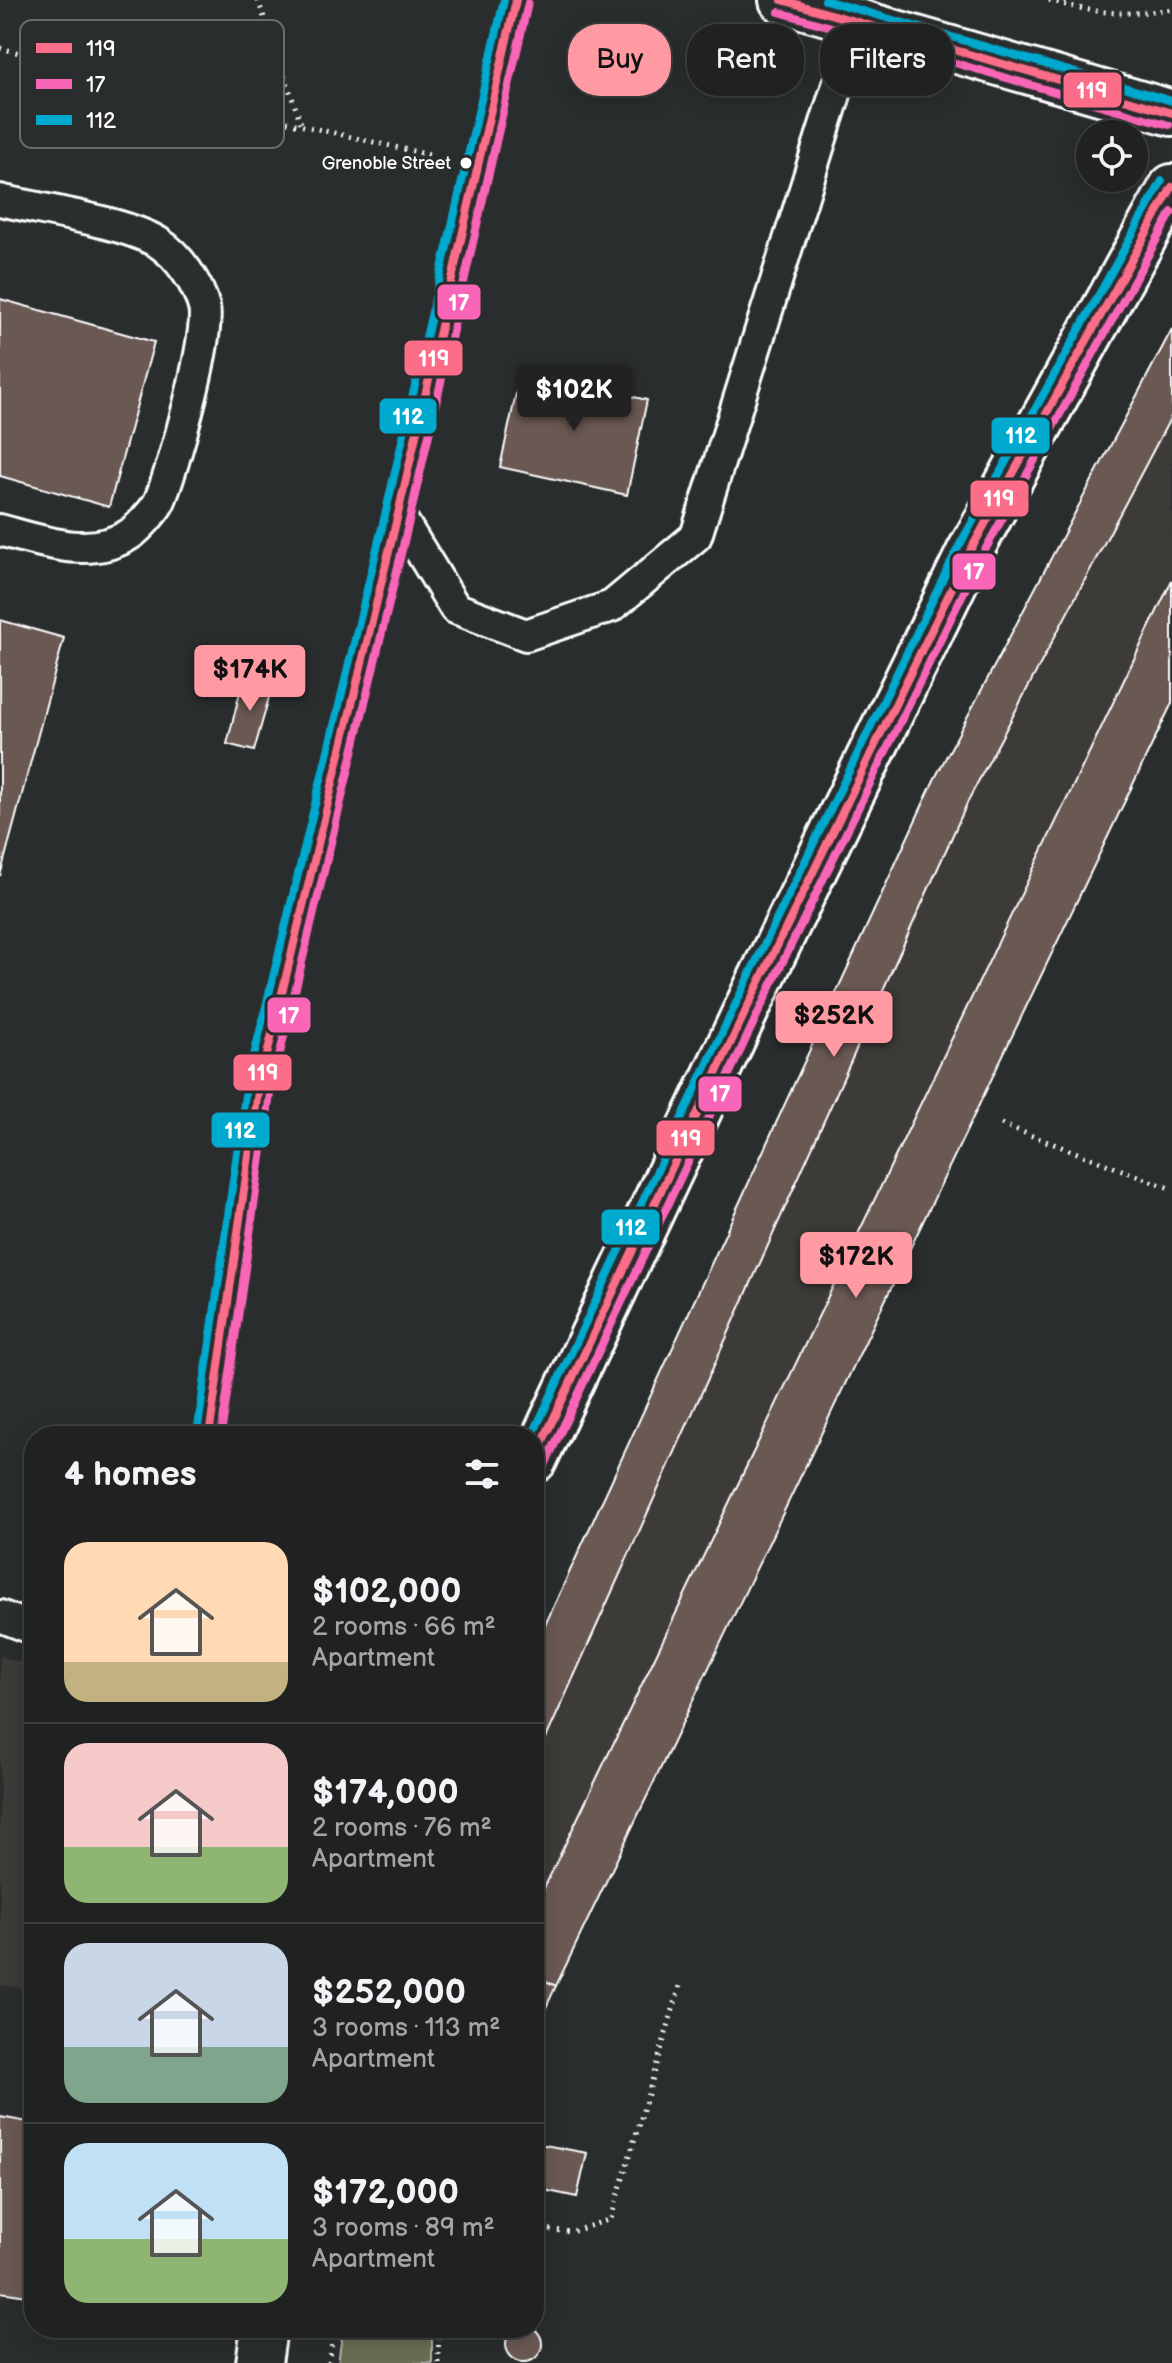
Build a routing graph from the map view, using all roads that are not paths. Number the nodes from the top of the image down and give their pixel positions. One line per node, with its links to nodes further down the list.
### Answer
1 (516, 0): 7 (lane)
2 (782, 0): 3 (main road)
3 (858, 21): 4 (main road); 7 (lane)
4 (1172, 113)
5 (1172, 187): 10 (main road)
6 (0, 200): 8 (lane)
7 (398, 514): 9 (lane)
8 (0, 530)
9 (210, 1426)
10 (544, 1439)
11 (0, 1616): 12 (lane)
12 (24, 1625)
13 (263, 2338): 14 (main road)
14 (259, 2363)

